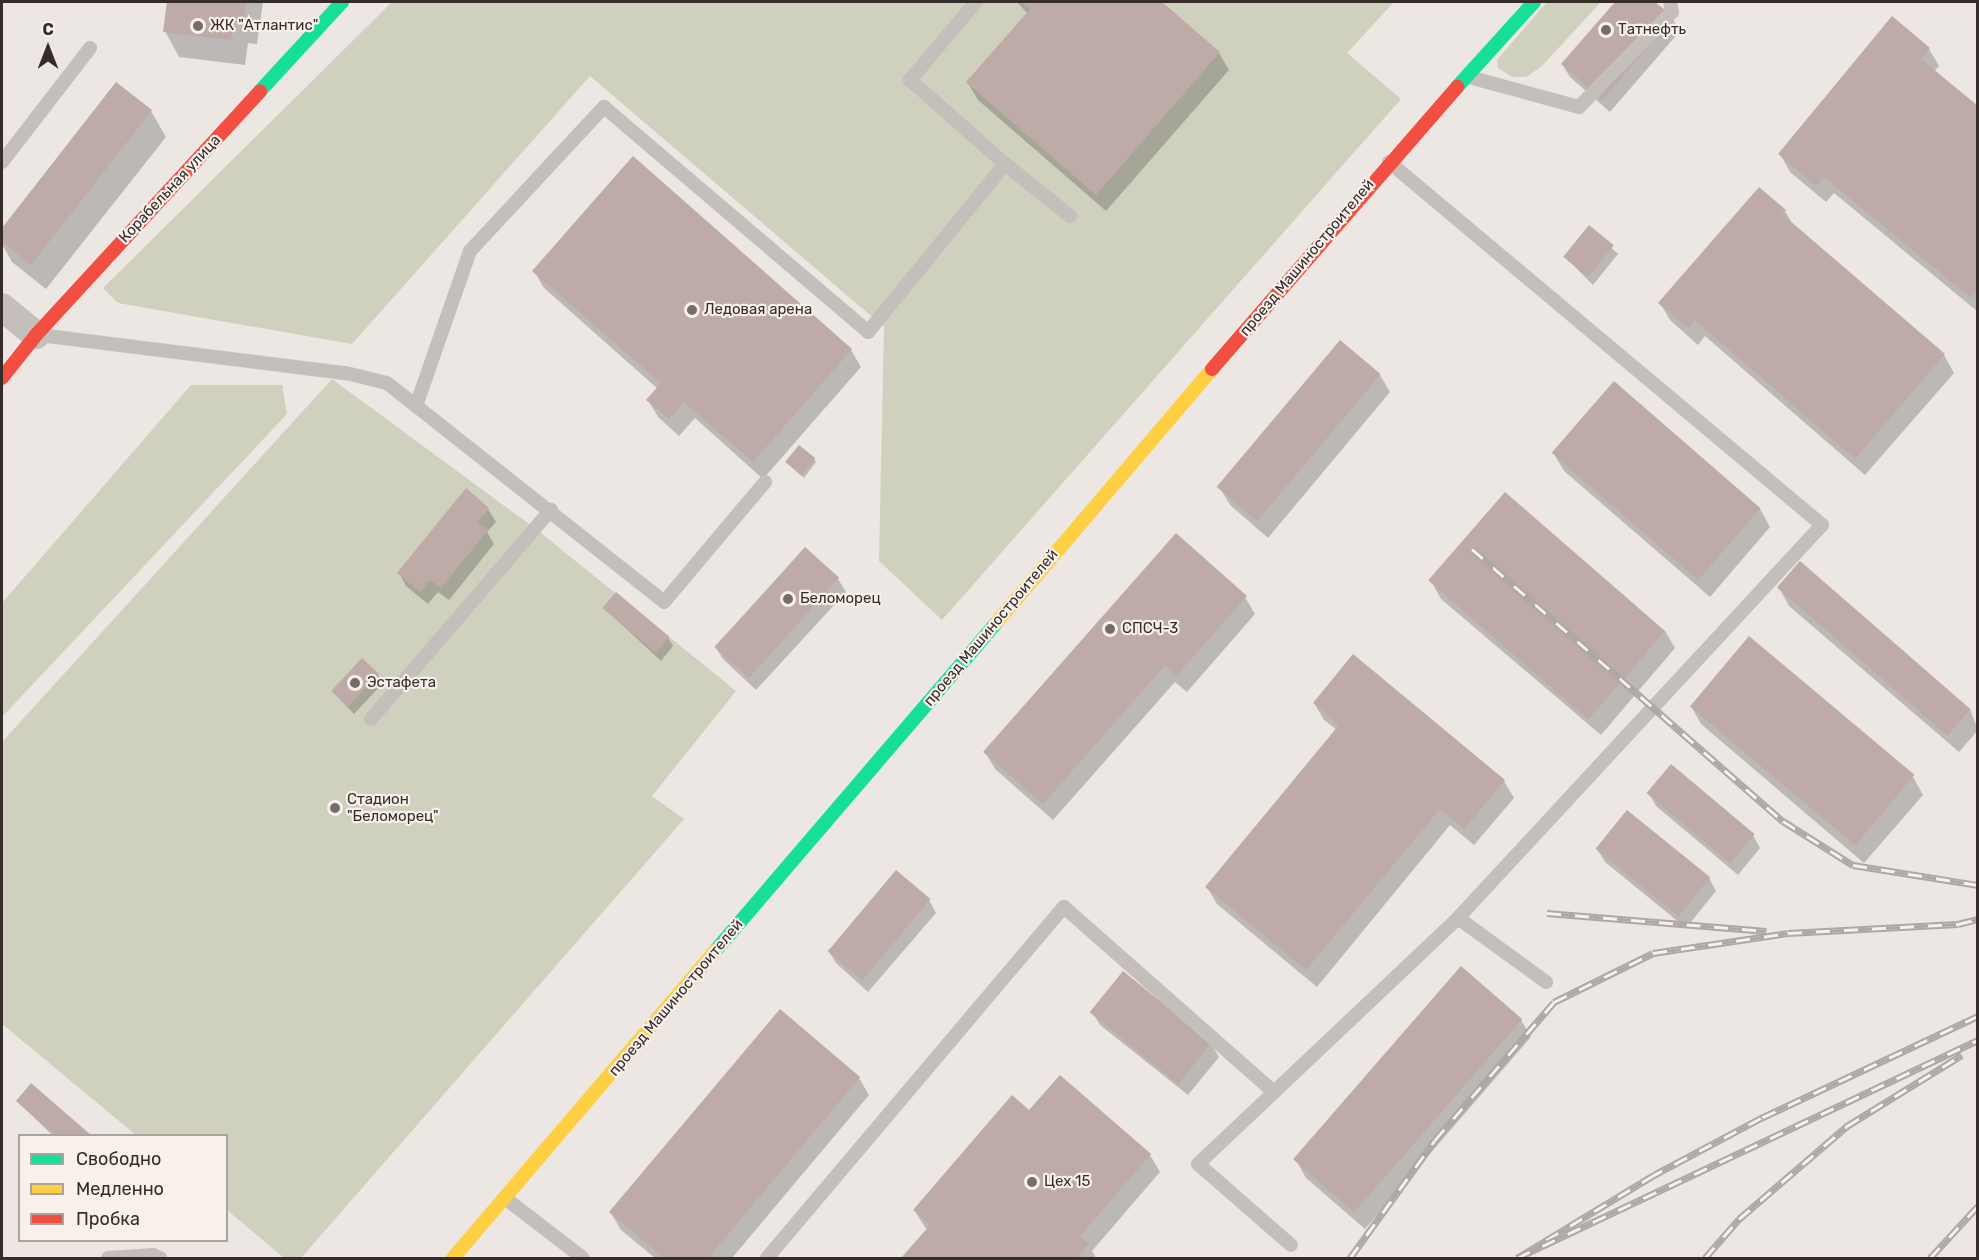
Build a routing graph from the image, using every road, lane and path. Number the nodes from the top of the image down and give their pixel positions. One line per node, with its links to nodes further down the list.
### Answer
1 (342, 2): 12 (street, Корабельная улица)
2 (976, 2): 9 (lane)
3 (1534, 2): 6 (street, проезд Машиностроителей)
4 (1670, 2): 6 (lane)
5 (90, 48): 7 (lane)
6 (1467, 76): 8 (street, проезд Машиностроителей)
7 (2, 162)
8 (1389, 162): 18 (lane); 21 (street, проезд Машиностроителей)
9 (1005, 164): 10 (lane); 14 (lane)
10 (1070, 216)
11 (2, 307): 12 (street)
12 (36, 335): 13 (street, Корабельная улица); 14 (lane)
13 (2, 378)
14 (416, 406): 16 (lane)
15 (765, 482): 16 (lane)
16 (551, 510): 17 (lane)
17 (371, 719)
18 (1458, 918): 19 (lane); 20 (lane)
19 (1546, 982)
20 (1274, 1092): 22 (lane); 27 (lane)
21 (505, 1198): 25 (street, проезд Машиностроителей); 26 (lane)
22 (1292, 1245)
23 (108, 1258): 24 (lane)
24 (159, 1258)
25 (453, 1258)
26 (583, 1258)
27 (767, 1258)

